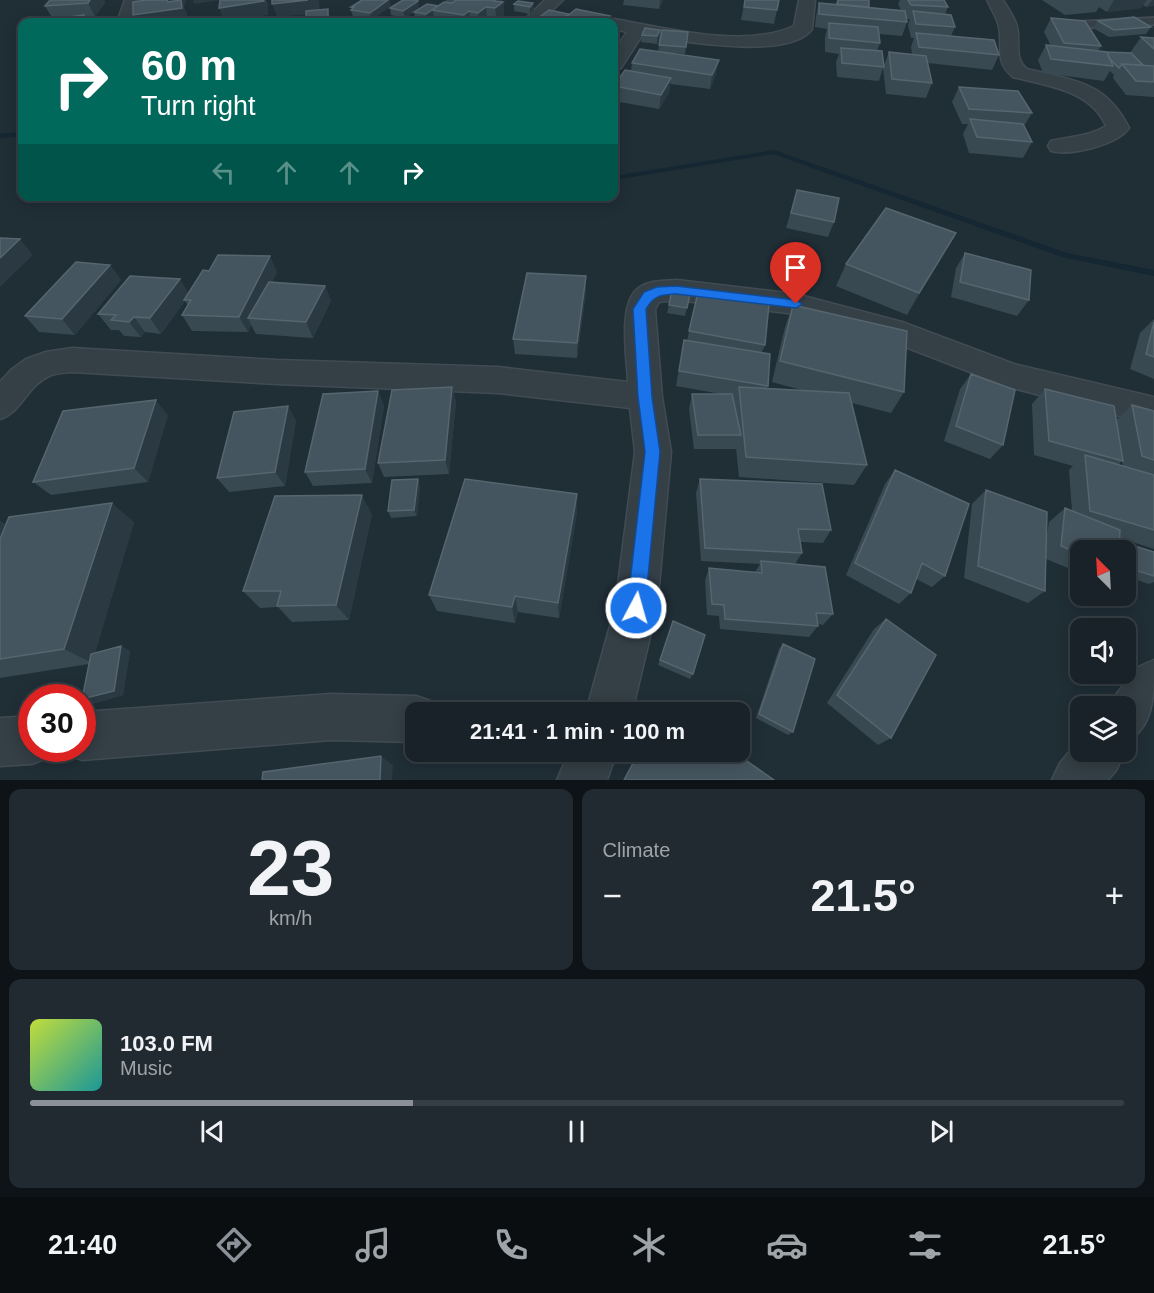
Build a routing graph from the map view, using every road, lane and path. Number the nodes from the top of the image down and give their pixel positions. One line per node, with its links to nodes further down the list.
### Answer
1 (133, 0): 6 (street)
2 (807, 0): 10 (street)
3 (996, 0): 12 (street)
4 (543, 11): 5 (street)
5 (569, 16)
6 (127, 18)
7 (1154, 21): 9 (lane)
8 (618, 24): 10 (street)
9 (1078, 25)
10 (638, 28): 11 (street)
11 (618, 58)
12 (1059, 146)
13 (645, 397): 14 (street); 15 (street); 17 (street)
14 (0, 406)
15 (1154, 411)
16 (1154, 683): 18 (street)
17 (612, 702)
18 (1136, 706)
19 (405, 719): 20 (street)
20 (96, 735)
21 (18, 741): 22 (street)
22 (0, 742)
23 (589, 762): 24 (street)
24 (582, 780)

